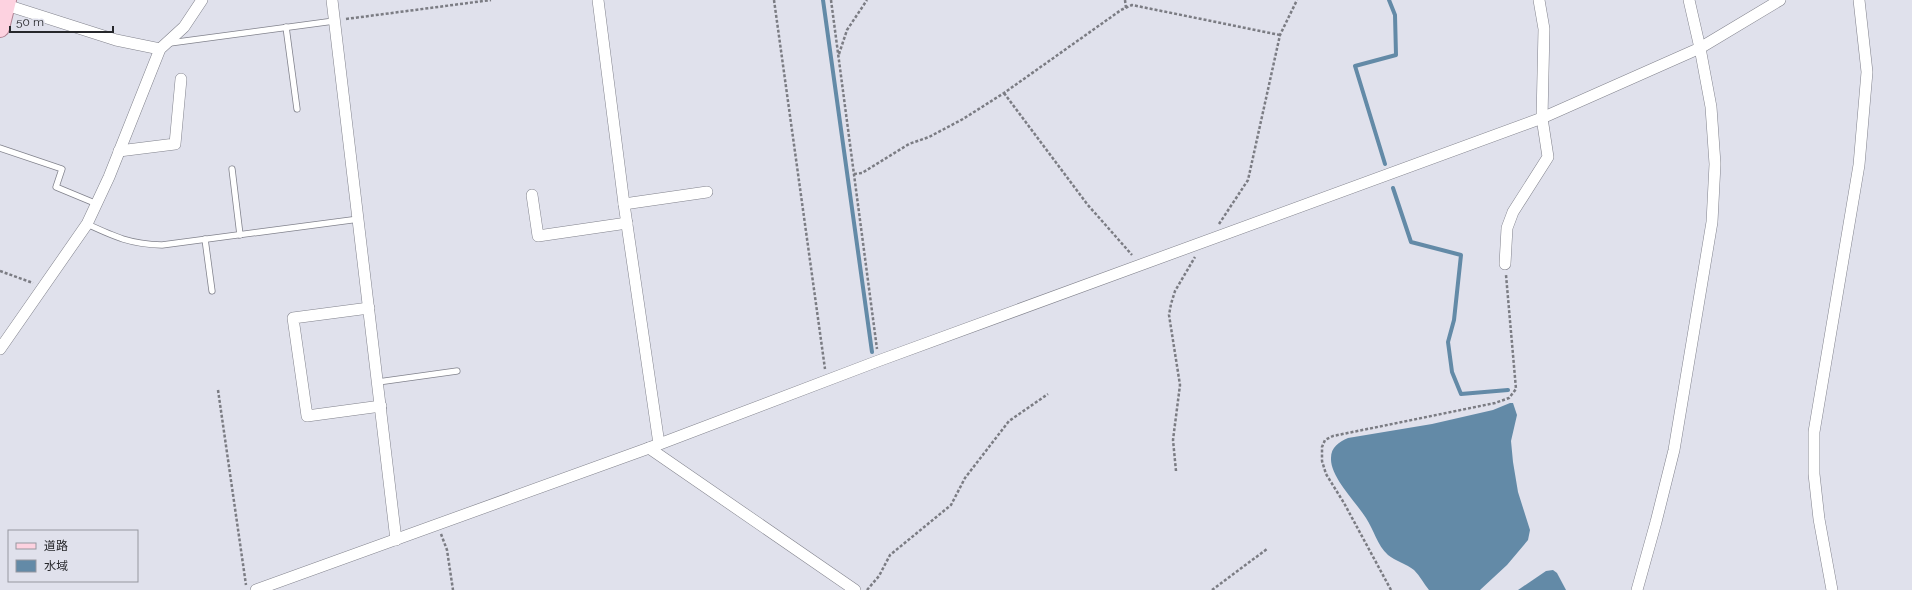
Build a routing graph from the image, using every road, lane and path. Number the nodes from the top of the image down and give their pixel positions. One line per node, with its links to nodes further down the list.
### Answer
1 (202, 0): 20 (street)
2 (332, 0): 16 (street)
3 (491, 0): 16 (path)
4 (598, 0): 34 (street)
5 (774, 0): 51 (path)
6 (831, 0): 22 (path)
7 (867, 0): 22 (path)
8 (1125, 0): 15 (path)
9 (1297, 0): 19 (path)
10 (1539, 0): 26 (street)
11 (1689, 0): 21 (street)
12 (1780, 0): 21 (street)
13 (1859, 0): 69 (street)
14 (4, 3): 18 (main road); 20 (street)
15 (1126, 8): 19 (path); 24 (path)
16 (334, 20): 17 (lane); 35 (street)
17 (286, 27): 20 (lane); 25 (lane)
18 (0, 28)
19 (1280, 35): 40 (path)
20 (163, 47): 28 (street)
21 (1700, 48): 26 (street); 68 (street)
22 (838, 54): 30 (path)
23 (181, 79): 28 (street)
24 (1004, 92): 30 (path); 43 (path)
25 (297, 108)
26 (1542, 118): 40 (street); 42 (street)
27 (0, 148): 33 (lane)
28 (120, 151): 33 (street)
29 (232, 169): 38 (lane)
30 (854, 174): 49 (path)
31 (707, 192): 34 (street)
32 (532, 195): 36 (street)
33 (97, 204): 37 (street)
34 (624, 204): 36 (street)
35 (359, 219): 38 (lane); 47 (street)
36 (627, 223): 56 (street)
37 (87, 224): 39 (lane); 45 (street)
38 (240, 235): 39 (lane)
39 (205, 239): 46 (lane)
40 (1211, 240): 41 (street)
41 (1197, 245): 43 (street); 57 (path)
42 (1505, 264): 67 (path)
43 (1139, 266): 49 (street)
44 (0, 271): 45 (path)
45 (44, 286): 48 (street)
46 (212, 291)
47 (369, 308): 52 (street); 55 (street)
48 (0, 348)
49 (878, 361): 51 (street)
50 (457, 371): 52 (lane)
51 (826, 381): 56 (street)
52 (378, 382): 55 (street)
53 (218, 390): 61 (path)
54 (1048, 394): 65 (path)
55 (381, 406): 59 (street)
56 (654, 446): 58 (street); 64 (street)
57 (1176, 470)
58 (438, 524): 59 (street); 63 (path)
59 (396, 540): 62 (street)
60 (1267, 549): 66 (path)
61 (246, 590)
62 (256, 590)
63 (453, 590)
64 (855, 590)
65 (868, 590)
66 (1212, 590)
67 (1391, 590)
68 (1636, 590)
69 (1832, 590)

